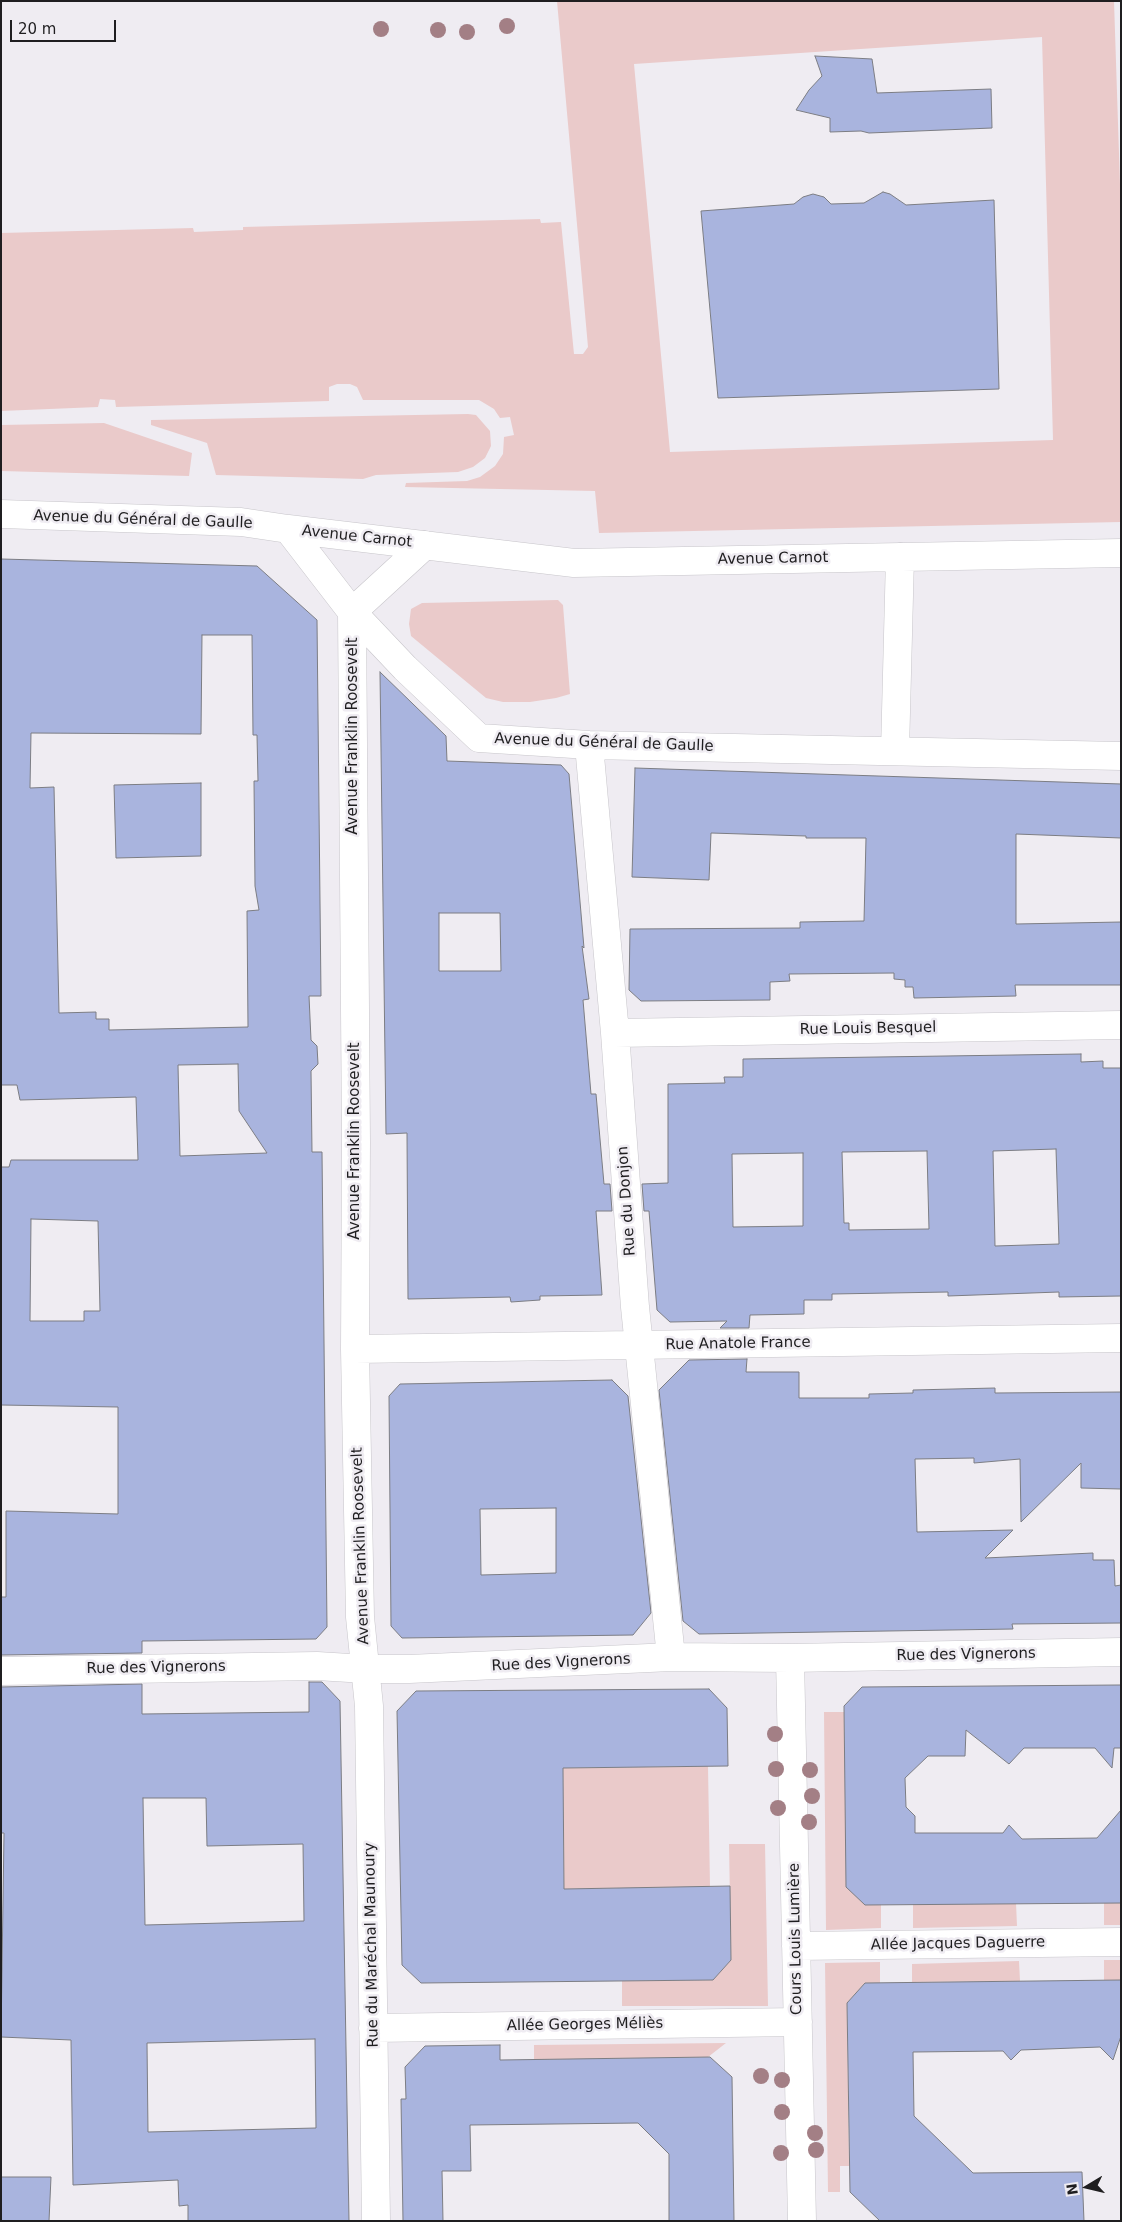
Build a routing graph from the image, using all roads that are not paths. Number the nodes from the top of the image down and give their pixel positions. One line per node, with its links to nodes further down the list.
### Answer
1 (1, 514): 2 (street, Avenue du Général de Gaulle)
2 (288, 529): 3 (street, Avenue Carnot); 6 (street, Avenue du Général de Gaulle)
3 (425, 545): 5 (street, Avenue Carnot); 6 (street, Avenue Carnot)
4 (1121, 553): 5 (street, Avenue Carnot)
5 (900, 557): 8 (street)
6 (352, 612): 7 (street, Avenue du Général de Gaulle); 14 (street, Avenue Franklin Roosevelt)
7 (589, 744): 8 (street, Avenue du Général de Gaulle); 11 (street, Rue du Donjon)
8 (895, 751): 9 (street, Avenue du Général de Gaulle)
9 (1121, 756)
10 (1121, 1025): 11 (street, Rue Louis Besquel)
11 (615, 1033): 13 (street, Rue du Donjon)
12 (1121, 1338): 13 (street, Rue Anatole France)
13 (639, 1345): 14 (street, Rue Anatole France); 16 (street, Rue du Donjon)
14 (355, 1349): 19 (street, Avenue Franklin Roosevelt)
15 (1121, 1652): 17 (street, Rue des Vignerons)
16 (671, 1657): 17 (street, Rue des Vignerons); 19 (street, Rue des Vignerons)
17 (790, 1658): 21 (street, Cours Louis Lumière)
18 (1, 1670): 19 (street, Rue des Vignerons)
19 (366, 1670): 23 (street, Rue du Maréchal Maunoury)
20 (1121, 1942): 21 (street, Allée Jacques Daguerre)
21 (796, 1946): 22 (street, Cours Louis Lumière)
22 (798, 2022): 23 (street, Allée Georges Méliès); 25 (street, Cours Louis Lumière)
23 (373, 2028): 24 (street, Rue du Maréchal Maunoury)
24 (376, 2221)
25 (802, 2221)

